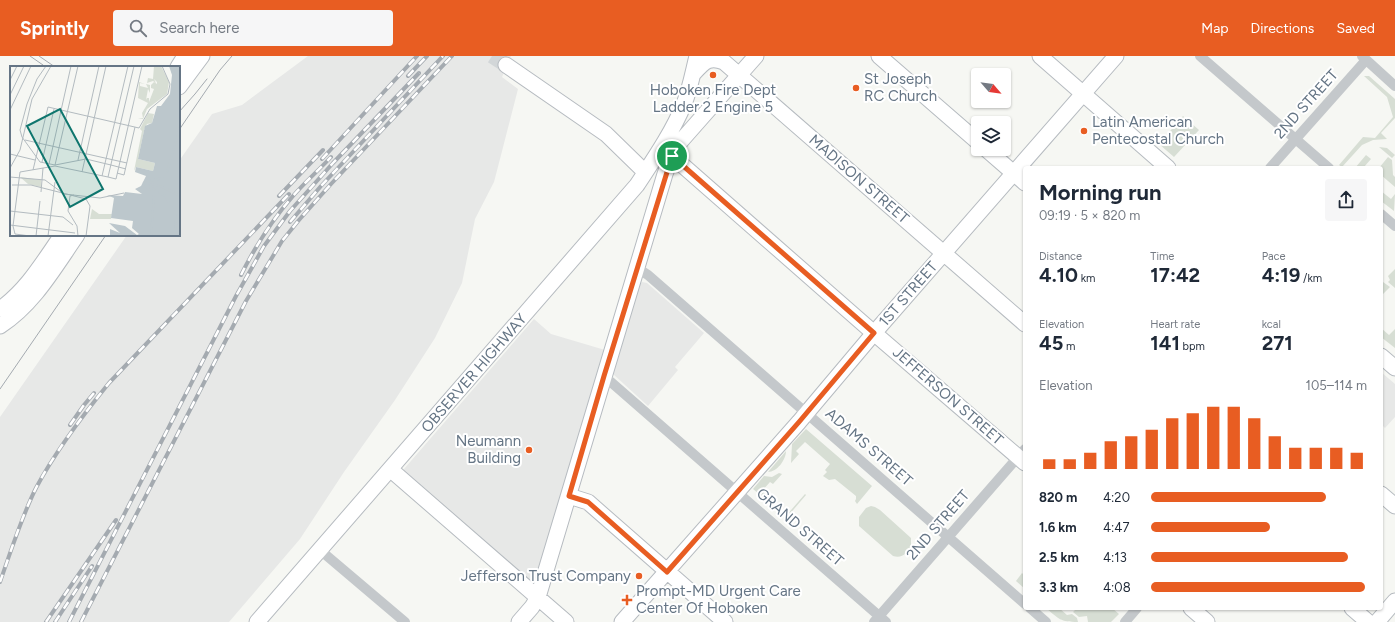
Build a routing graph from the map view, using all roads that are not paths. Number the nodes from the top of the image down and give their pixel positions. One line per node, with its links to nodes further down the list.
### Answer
1 (185, 56): 11 (street)
2 (202, 56): 15 (street)
3 (697, 56): 13 (street, OBSERVER HIGHWAY)
4 (756, 56): 12 (street)
5 (879, 56): 17 (street)
6 (1040, 56): 16 (street)
7 (1116, 56): 16 (street, 1ST STREET)
8 (1200, 56): 18 (street)
9 (1364, 58): 14 (street); 18 (street, 2ND STREET)
10 (506, 65): 24 (street)
11 (179, 66)
12 (740, 75): 13 (street, MADISON STREET); 19 (street); 31 (street, MADISON STREET)
13 (692, 76): 24 (street, OBSERVER HIGHWAY)
14 (1393, 82)
15 (180, 86)
16 (1084, 94): 21 (street); 25 (street, 1ST STREET)
17 (971, 136)
18 (1295, 139): 22 (street, 2ND STREET); 23 (street)
19 (672, 156): 32 (street); 36 (street, JEFFERSON STREET)
20 (994, 156): 25 (street)
21 (1166, 166)
22 (1272, 166)
23 (1326, 166)
24 (645, 172): 42 (street, OBSERVER HIGHWAY)
25 (1014, 173): 26 (street); 31 (street, 1ST STREET)
26 (1023, 181)
27 (1383, 216): 28 (street)
28 (1395, 226)
29 (61, 236): 33 (street)
30 (76, 236): 35 (street)
31 (944, 254): 34 (street, MADISON STREET); 36 (street, 1ST STREET)
32 (637, 268): 39 (street); 40 (street, ADAMS STREET)
33 (0, 309)
34 (1023, 322)
35 (0, 326)
36 (874, 333): 40 (street, 1ST STREET); 41 (street, JEFFERSON STREET)
37 (1383, 358): 38 (street)
38 (1395, 368)
39 (604, 376): 43 (street, GRAND STREET); 44 (street)
40 (806, 413): 43 (street, 1ST STREET); 47 (street, ADAMS STREET)
41 (1023, 456): 47 (street, 2ND STREET)
42 (390, 470): 48 (street, OBSERVER HIGHWAY); 50 (street)
43 (737, 491): 49 (street, 1ST STREET); 57 (street, GRAND STREET)
44 (569, 496): 49 (street); 50 (street)
45 (1383, 496): 46 (street)
46 (1395, 506)
47 (948, 536): 52 (street, ADAMS STREET); 57 (street, 2ND STREET)
48 (320, 550): 58 (street, OBSERVER HIGHWAY); 59 (street)
49 (667, 572): 62 (street, 1ST STREET); 63 (street)
50 (538, 597): 60 (street); 61 (street)
51 (1395, 601): 68 (street)
52 (1023, 602)
53 (1032, 610): 64 (street)
54 (1135, 610): 65 (street)
55 (1193, 610): 66 (street)
56 (1354, 610): 67 (street)
57 (880, 620)
58 (257, 622)
59 (405, 622)
60 (519, 622)
61 (566, 622)
62 (622, 622)
63 (725, 622)
64 (1046, 622)
65 (1125, 622)
66 (1207, 622)
67 (1368, 622)
68 (1377, 622)

